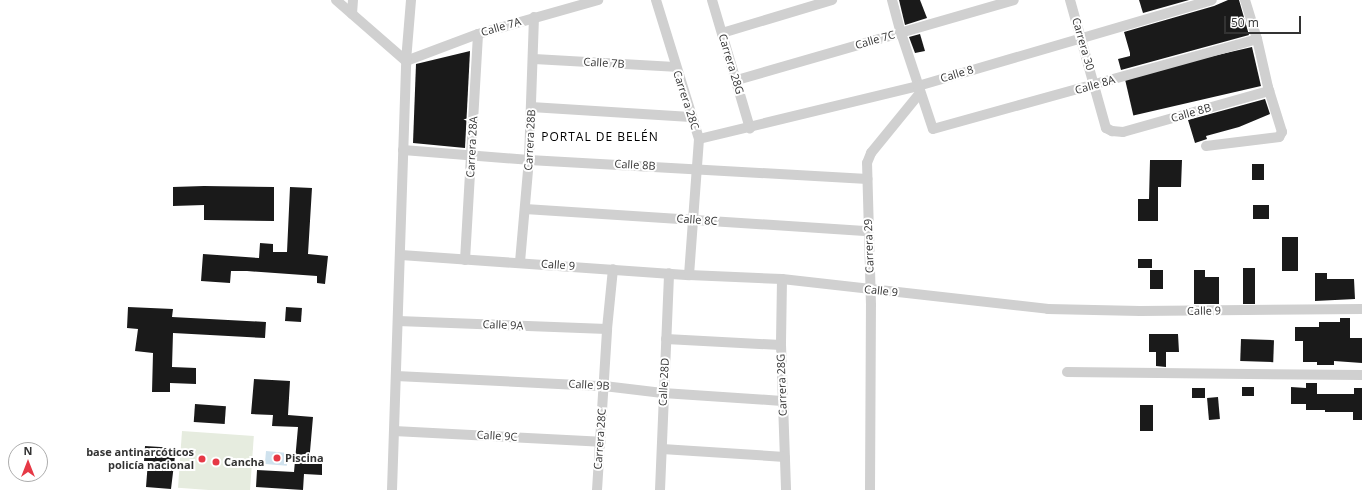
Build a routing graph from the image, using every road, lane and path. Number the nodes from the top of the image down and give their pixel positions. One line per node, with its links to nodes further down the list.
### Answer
1 (336, 0): 14 (street)
2 (353, 0): 14 (street)
3 (411, 0): 22 (street)
4 (598, 0): 13 (street, Calle 7A)
5 (656, 0): 23 (street, Carrera 28C)
6 (712, 0): 16 (street, Carrera 28G)
7 (832, 0): 16 (street)
8 (892, 0): 17 (street)
9 (1014, 0): 17 (street, Calle 7C)
10 (1070, 0): 19 (street, Carrera 30)
11 (1212, 0): 19 (street, Calle 8)
12 (1245, 0): 20 (street)
13 (561, 5): 15 (street, Calle 7A)
14 (352, 14): 22 (street)
15 (534, 17): 18 (street, Calle 7A); 21 (street, Carrera 28B)
16 (722, 33): 24 (street, Carrera 28G)
17 (901, 33): 24 (street, Calle 7C); 26 (street)
18 (478, 34): 22 (street, Calle 7A); 35 (street, Carrera 28A)
19 (1081, 37): 25 (street, Carrera 30); 26 (street, Calle 8)
20 (1257, 39): 25 (street, Calle 8A); 27 (street)
21 (534, 59): 23 (street, Calle 7B); 28 (street, Carrera 28B)
22 (406, 61): 34 (street)
23 (675, 67): 29 (street, Carrera 28C)
24 (737, 80): 30 (street, Carrera 28G)
25 (1095, 85): 26 (street, Calle 8A); 31 (street, Carrera 30)
26 (919, 90): 30 (street, Calle 8); 38 (street, Carrera 29)
27 (1269, 91): 31 (street, Calle 8B); 33 (street)
28 (531, 107): 29 (street); 36 (street, Carrera 28B)
29 (691, 117): 32 (street, Carrera 28C)
30 (750, 128): 32 (street, Calle 8)
31 (1112, 131)
32 (699, 140): 37 (street, Carrera 28C)
33 (1206, 146)
34 (403, 150): 35 (street, Calle 8B); 42 (street)
35 (471, 155): 36 (street, Calle 8B); 43 (street, Carrera 28A)
36 (529, 160): 37 (street, Calle 8B); 39 (street, Carrera 28B)
37 (695, 168): 38 (street, Calle 8B); 40 (street, Carrera 28C)
38 (867, 179): 41 (street, Carrera 29)
39 (525, 209): 40 (street, Calle 8C); 44 (street, Carrera 28B)
40 (692, 220): 41 (street, Calle 8C); 47 (street, Carrera 28C)
41 (868, 231): 49 (street, Carrera 29)
42 (401, 255): 43 (street, Calle 9); 51 (street)
43 (465, 260): 44 (street, Calle 9)
44 (520, 262): 45 (street, Calle 9)
45 (613, 269): 46 (street, Calle 9); 52 (street, Carrera 28C)
46 (669, 273): 47 (street, Calle 9); 53 (street, Calle 28D)
47 (689, 275): 48 (street, Calle 9)
48 (782, 279): 49 (street, Calle 9); 54 (street, Carrera 28G)
49 (871, 290): 50 (street, Calle 9); 69 (street, Carrera 29)
50 (1362, 309)
51 (398, 321): 52 (street, Calle 9A); 57 (street)
52 (607, 329): 58 (street, Carrera 28C)
53 (666, 339): 54 (street); 59 (street, Calle 28D)
54 (781, 345): 60 (street, Carrera 28G)
55 (1067, 372): 56 (street)
56 (1362, 375)
57 (396, 376): 58 (street, Calle 9B); 61 (street)
58 (604, 386): 59 (street, Calle 9B); 62 (street, Carrera 28C)
59 (663, 392): 60 (street, Calle 9B); 63 (street, Calle 28D)
60 (782, 401): 64 (street, Carrera 28G)
61 (394, 431): 62 (street, Calle 9C); 65 (street)
62 (600, 442): 66 (street, Carrera 28C)
63 (662, 449): 64 (street); 67 (street, Calle 28D)
64 (785, 457): 68 (street, Carrera 28G)
65 (392, 490)
66 (597, 490)
67 (660, 490)
68 (786, 490)
69 (870, 490)

